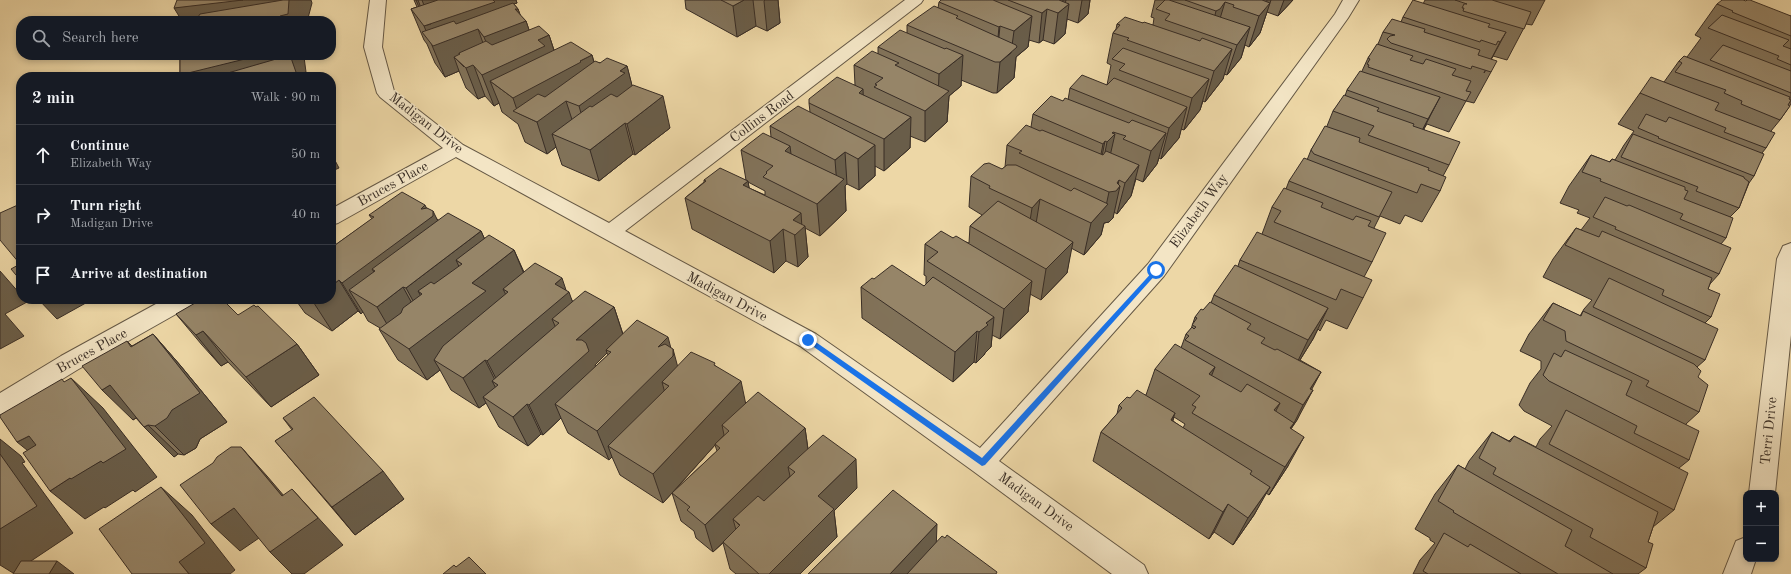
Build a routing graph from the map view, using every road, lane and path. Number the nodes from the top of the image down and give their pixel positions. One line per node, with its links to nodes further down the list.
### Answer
1 (378, 0): 4 (street, Madigan Drive)
2 (915, 0): 6 (street, Collins Road)
3 (1351, 0): 10 (street, Elizabeth Way)
4 (456, 149): 5 (street, Bruces Place); 6 (street, Madigan Drive)
5 (336, 215)
6 (609, 233): 10 (street, Madigan Drive)
7 (1791, 251): 11 (street, Terri Drive)
8 (175, 304): 9 (street, Bruces Place)
9 (0, 405)
10 (982, 463): 13 (street, Madigan Drive)
11 (1762, 490)
12 (1743, 558): 14 (street)
13 (1134, 574)
14 (1737, 574)

